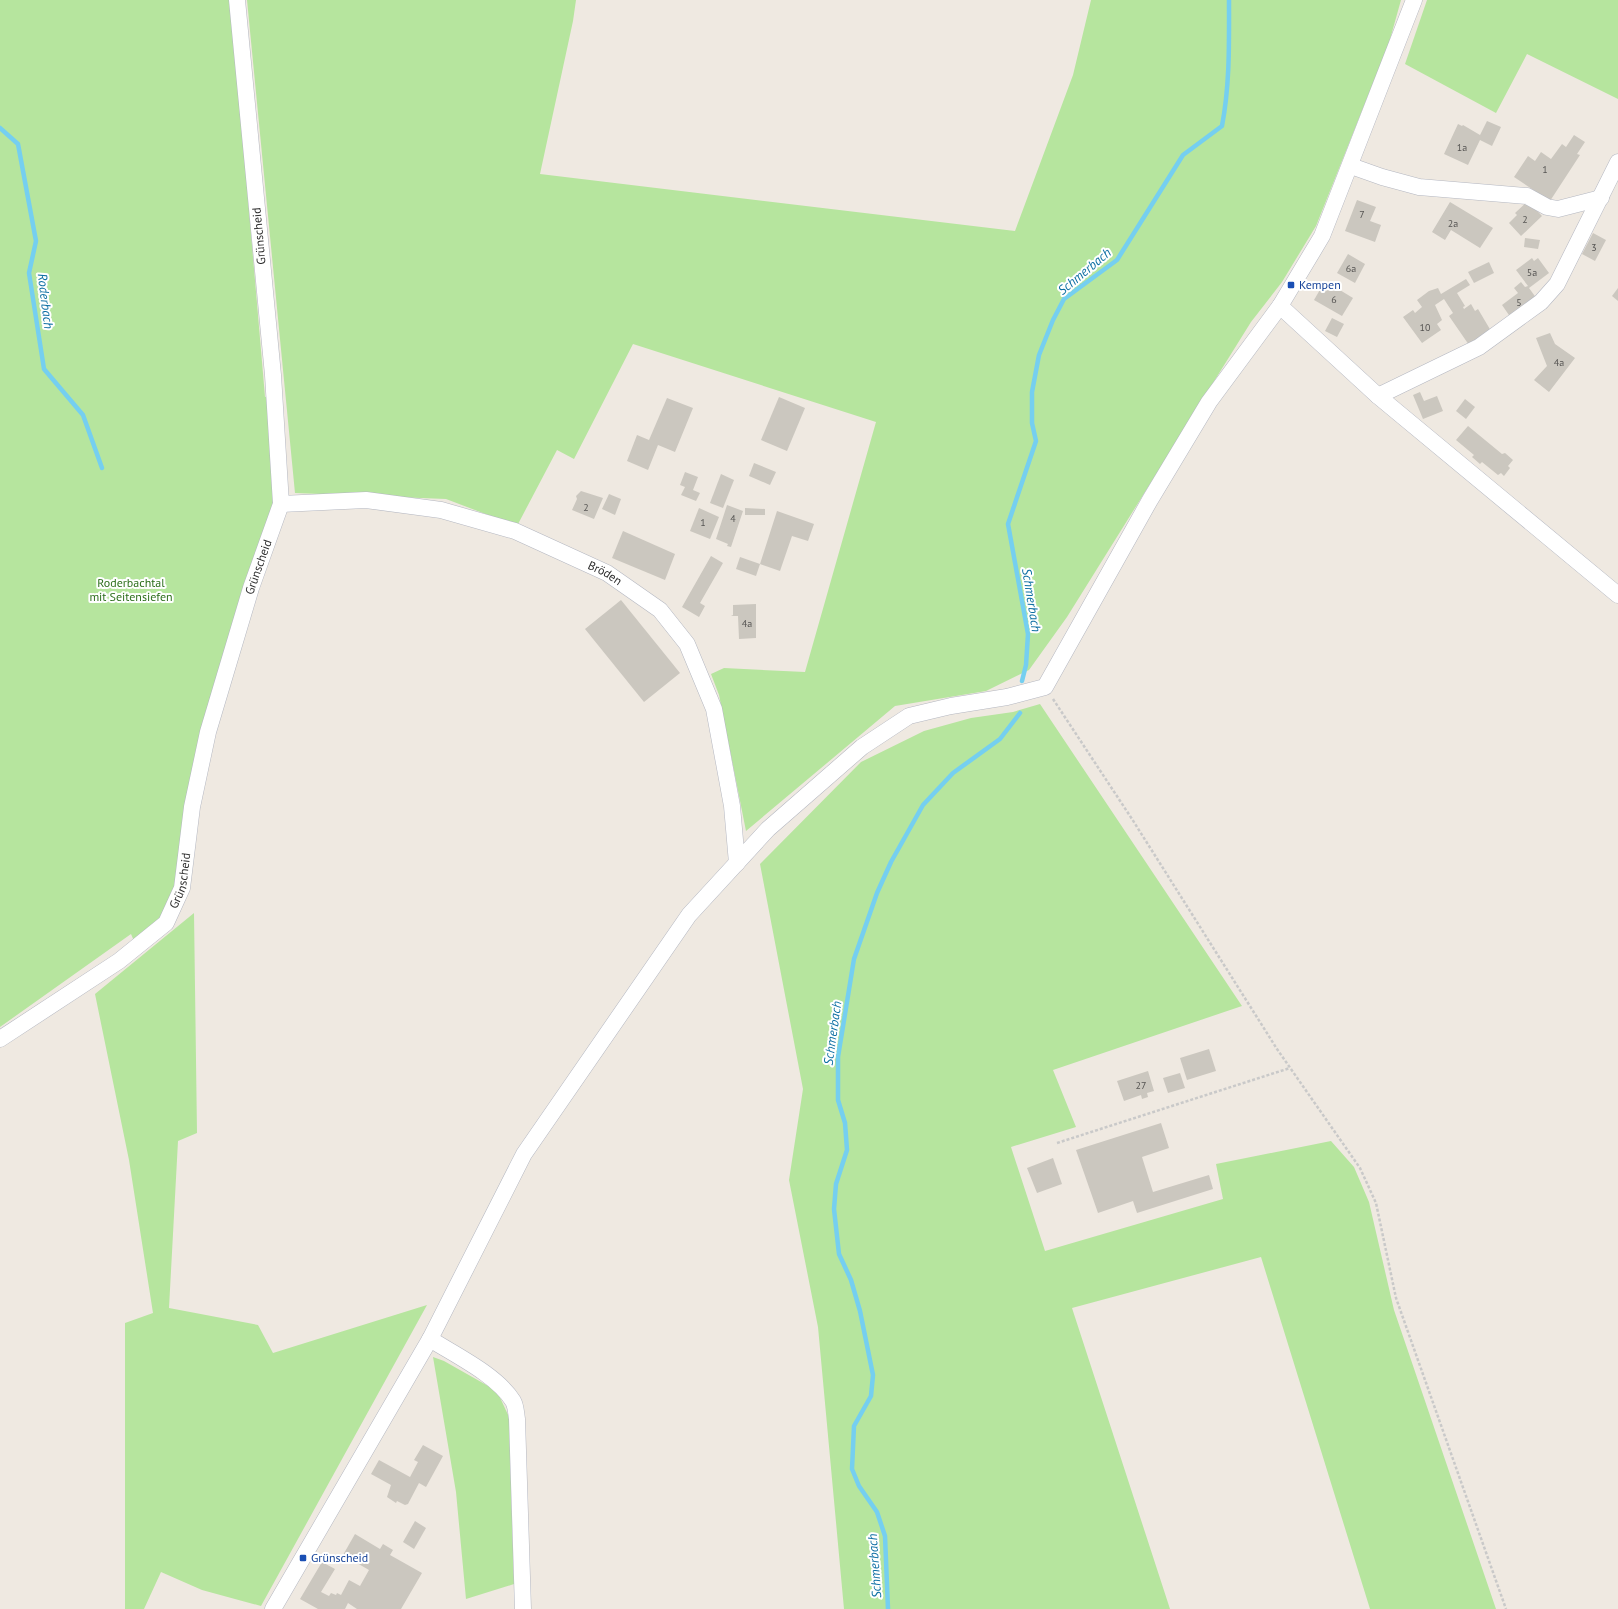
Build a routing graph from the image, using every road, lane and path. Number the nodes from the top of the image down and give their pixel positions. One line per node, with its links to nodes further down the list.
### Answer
1 (237, 0): 8 (street, Grünscheid)
2 (1414, 0): 4 (street)
3 (1618, 162): 5 (street)
4 (1351, 166): 5 (street); 6 (street)
5 (1601, 198): 7 (street)
6 (1280, 306): 7 (street); 10 (street)
7 (1378, 396): 9 (street)
8 (281, 504): 11 (street, Bröden); 12 (street, Grünscheid)
9 (1618, 595)
10 (1045, 686): 11 (street); 13 (path)
11 (737, 863): 15 (street)
12 (0, 1039)
13 (1290, 1068): 14 (path); 18 (path)
14 (1057, 1143)
15 (430, 1339): 16 (street); 17 (street)
16 (273, 1609)
17 (523, 1609)
18 (1506, 1609)

